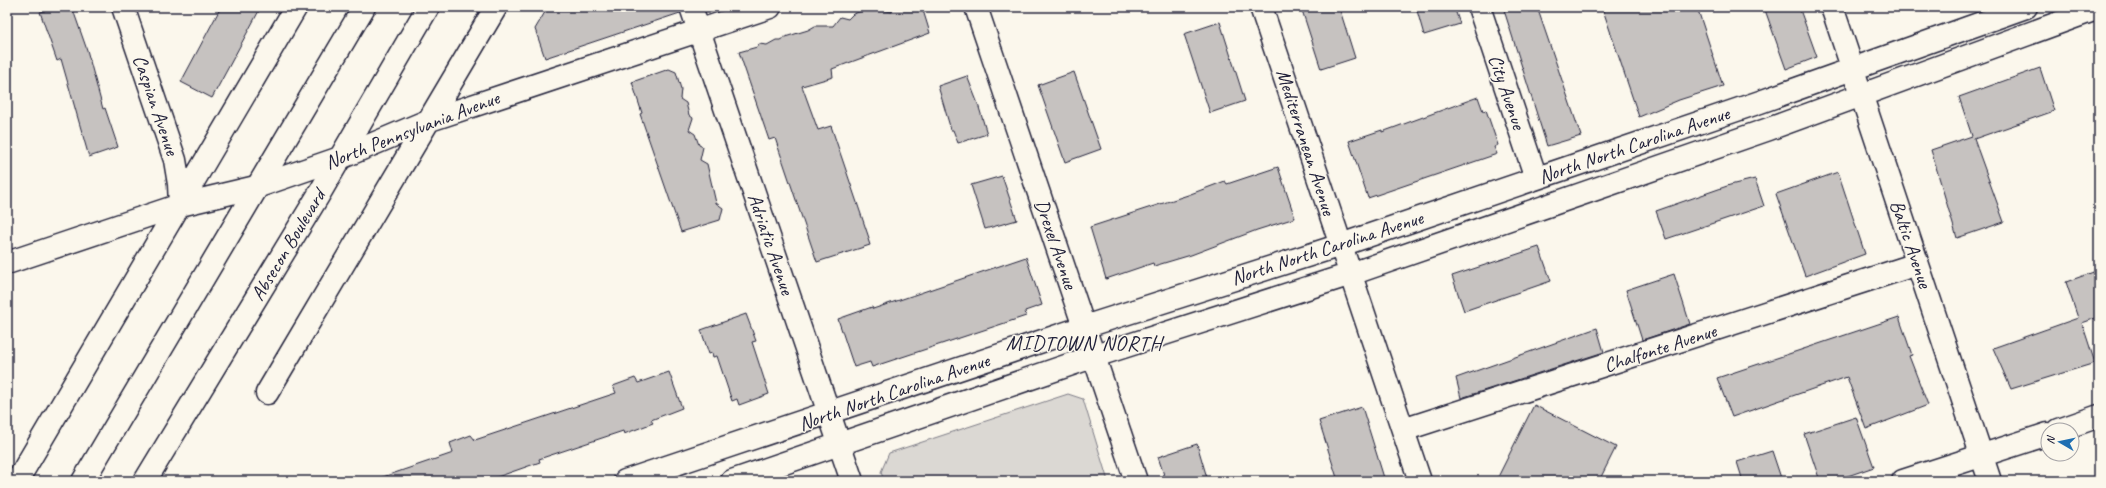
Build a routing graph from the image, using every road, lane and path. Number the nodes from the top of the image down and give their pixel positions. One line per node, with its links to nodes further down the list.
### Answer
1 (123, 7): 21 (main road, Caspian Avenue)
2 (296, 7): 21 (main road)
3 (364, 7): 20 (main road)
4 (428, 7): 18 (main road, Absecon Boulevard)
5 (496, 7): 17 (main road)
6 (691, 7): 14 (main road, Adriatic Avenue)
7 (770, 7): 14 (main road, North Pennsylvania Avenue)
8 (976, 7): 26 (main road, Drexel Avenue)
9 (1261, 7): 22 (main road, Mediterranean Avenue)
10 (1479, 7): 19 (main road, City Avenue)
11 (1832, 7): 15 (main road, Baltic Avenue)
12 (2026, 7): 15 (main road, North North Carolina Avenue)
13 (2099, 8): 16 (main road, North North Carolina Avenue)
14 (699, 30): 17 (main road, North Pennsylvania Avenue); 29 (main road, Adriatic Avenue)
15 (1852, 70): 16 (main road, Baltic Avenue); 19 (main road, North North Carolina Avenue)
16 (1861, 95): 24 (main road, Baltic Avenue); 25 (main road, North North Carolina Avenue)
17 (430, 120): 18 (main road, North Pennsylvania Avenue); 28 (main road)
18 (340, 158): 20 (main road, North Pennsylvania Avenue); 38 (main road, Absecon Boulevard)
19 (1536, 178): 22 (main road, North North Carolina Avenue)
20 (256, 187): 21 (main road, North Pennsylvania Avenue); 37 (main road)
21 (180, 206): 23 (main road, North Pennsylvania Avenue); 36 (main road)
22 (1341, 245): 25 (main road, Mediterranean Avenue); 26 (main road, North North Carolina Avenue)
23 (7, 263)
24 (1917, 264): 32 (main road, Chalfonte Avenue); 35 (main road, Baltic Avenue)
25 (1351, 274): 27 (main road, North North Carolina Avenue); 32 (main road, Mediterranean Avenue)
26 (1084, 327): 27 (main road, Drexel Avenue); 29 (main road, North North Carolina Avenue)
27 (1095, 356): 34 (main road, North North Carolina Avenue); 42 (main road, Drexel Avenue)
28 (267, 393)
29 (830, 414): 34 (main road, Adriatic Avenue); 39 (main road, North North Carolina Avenue)
30 (2099, 416): 31 (main road)
31 (2080, 423)
32 (1403, 430): 43 (main road, Mediterranean Avenue)
33 (2040, 437): 35 (main road)
34 (840, 444): 40 (main road, North North Carolina Avenue); 41 (main road, Adriatic Avenue)
35 (1982, 456): 44 (main road); 45 (main road, Baltic Avenue)
36 (17, 481)
37 (83, 481)
38 (145, 481)
39 (625, 481)
40 (732, 481)
41 (852, 481)
42 (1136, 481)
43 (1420, 481)
44 (1903, 481)
45 (1990, 481)

